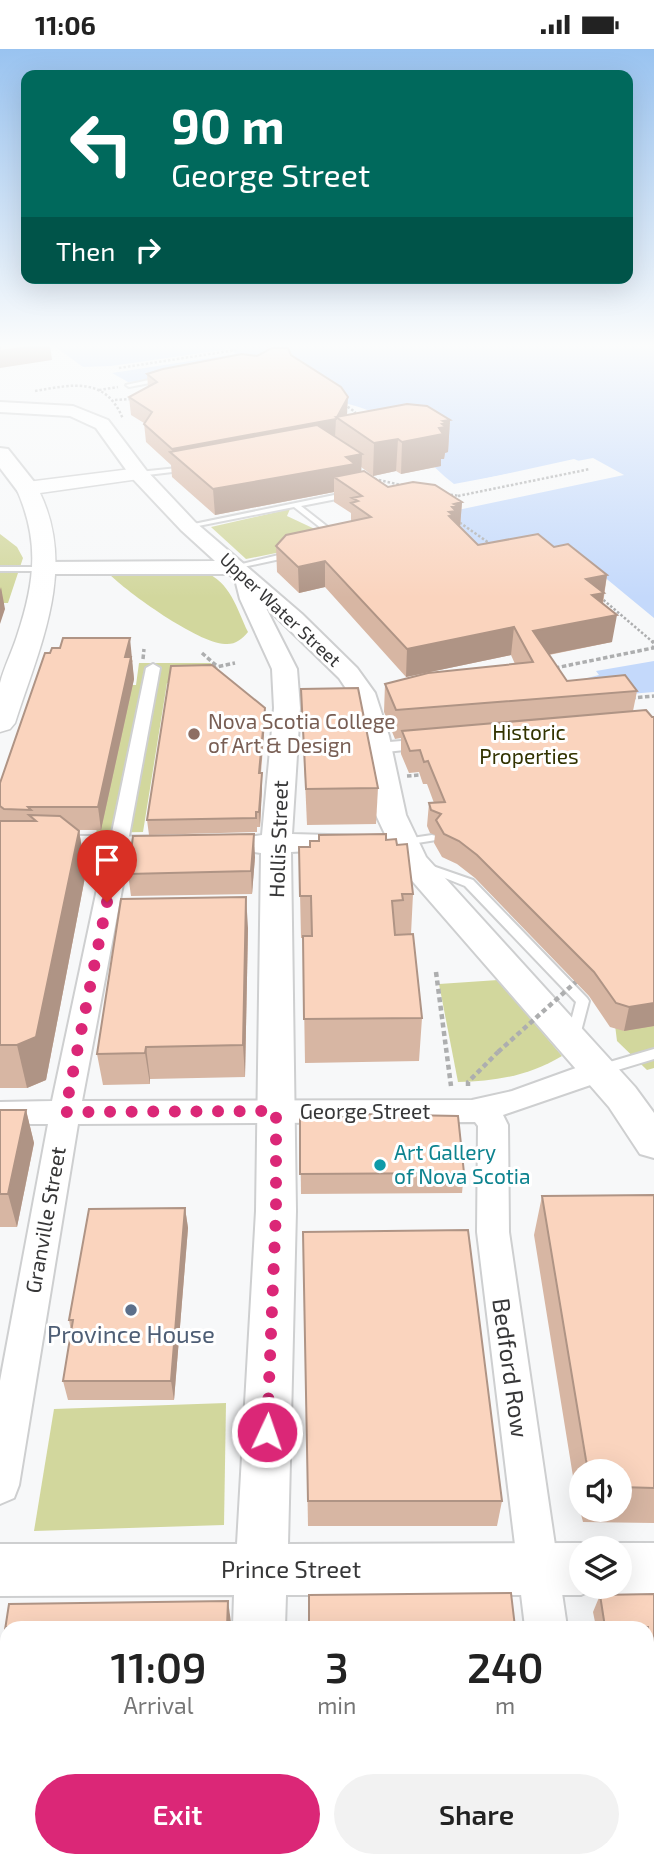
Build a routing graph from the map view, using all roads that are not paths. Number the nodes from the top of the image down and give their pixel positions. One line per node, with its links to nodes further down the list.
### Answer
1 (108, 428): 4 (street, Upper Water Street)
2 (0, 454): 6 (main road)
3 (197, 467): 4 (lane)
4 (139, 474): 6 (main road); 9 (street, Upper Water Street)
5 (369, 478): 8 (lane)
6 (27, 488): 7 (main road); 13 (main road)
7 (0, 489)
8 (295, 504): 9 (lane); 10 (lane)
9 (188, 526): 14 (street, Upper Water Street)
10 (328, 546)
11 (301, 552): 14 (lane)
12 (0, 569): 13 (lane)
13 (44, 569): 14 (street); 16 (main road)
14 (240, 572): 18 (street, Upper Water Street); 19 (street, Hollis Street)
15 (148, 663): 21 (street, Granville Street)
16 (0, 723)
17 (438, 743): 18 (street)
18 (377, 748): 22 (street, Upper Water Street)
19 (276, 843): 21 (street); 22 (street); 26 (street, Hollis Street)
20 (0, 845): 21 (street)
21 (118, 847): 27 (street, Granville Street)
22 (416, 847): 24 (street, Upper Water Street)
23 (654, 1054): 24 (lane)
24 (598, 1071): 25 (street, George Street); 29 (street, Upper Water Street)
25 (476, 1098): 26 (street, George Street); 31 (street, Bedford Row)
26 (276, 1111): 27 (street, George Street); 35 (street, Hollis Street)
27 (65, 1112): 28 (street, George Street); 30 (street, Granville Street)
28 (0, 1113)
29 (654, 1143)
30 (0, 1485)
31 (560, 1569): 35 (street, Prince Street); 37 (street, Bedford Row)
32 (632, 1569): 33 (street)
33 (654, 1569)
34 (0, 1570): 35 (street, Prince Street)
35 (261, 1570): 36 (street, Hollis Street)
36 (259, 1621)
37 (547, 1621)

